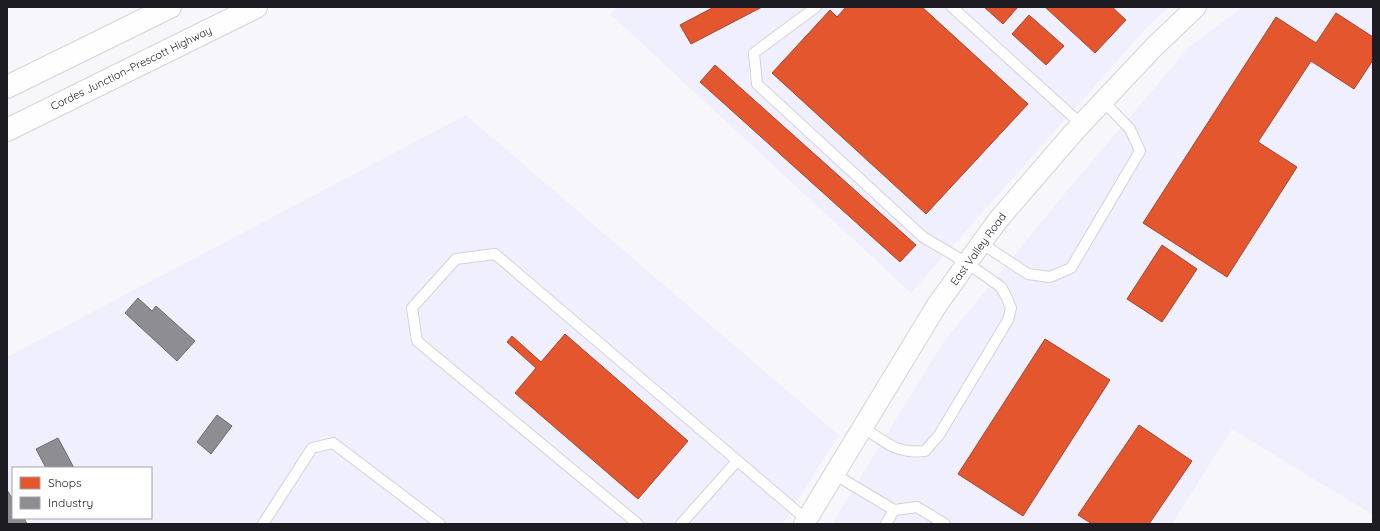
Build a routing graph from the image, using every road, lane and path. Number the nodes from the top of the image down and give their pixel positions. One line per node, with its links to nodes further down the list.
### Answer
1 (170, 7): 6 (main road)
2 (256, 7): 9 (main road, Cordes Junction–Prescott Highway)
3 (816, 7): 11 (lane)
4 (952, 7): 8 (lane)
5 (1196, 7): 7 (street, East Valley Road)
6 (7, 87)
7 (1103, 101): 8 (street, East Valley Road); 10 (lane)
8 (1081, 124): 10 (street, East Valley Road)
9 (7, 130)
10 (982, 243): 11 (street, East Valley Road)
11 (967, 263): 12 (street, East Valley Road); 12 (lane)
12 (862, 427): 14 (street, East Valley Road)
13 (737, 461): 16 (lane); 19 (lane); 20 (lane)
14 (834, 474): 15 (lane); 16 (street, East Valley Road)
15 (894, 510): 21 (lane); 22 (lane)
16 (805, 522)
17 (263, 524): 18 (lane)
18 (440, 524)
19 (638, 524)
20 (681, 524)
21 (886, 524)
22 (946, 524)

